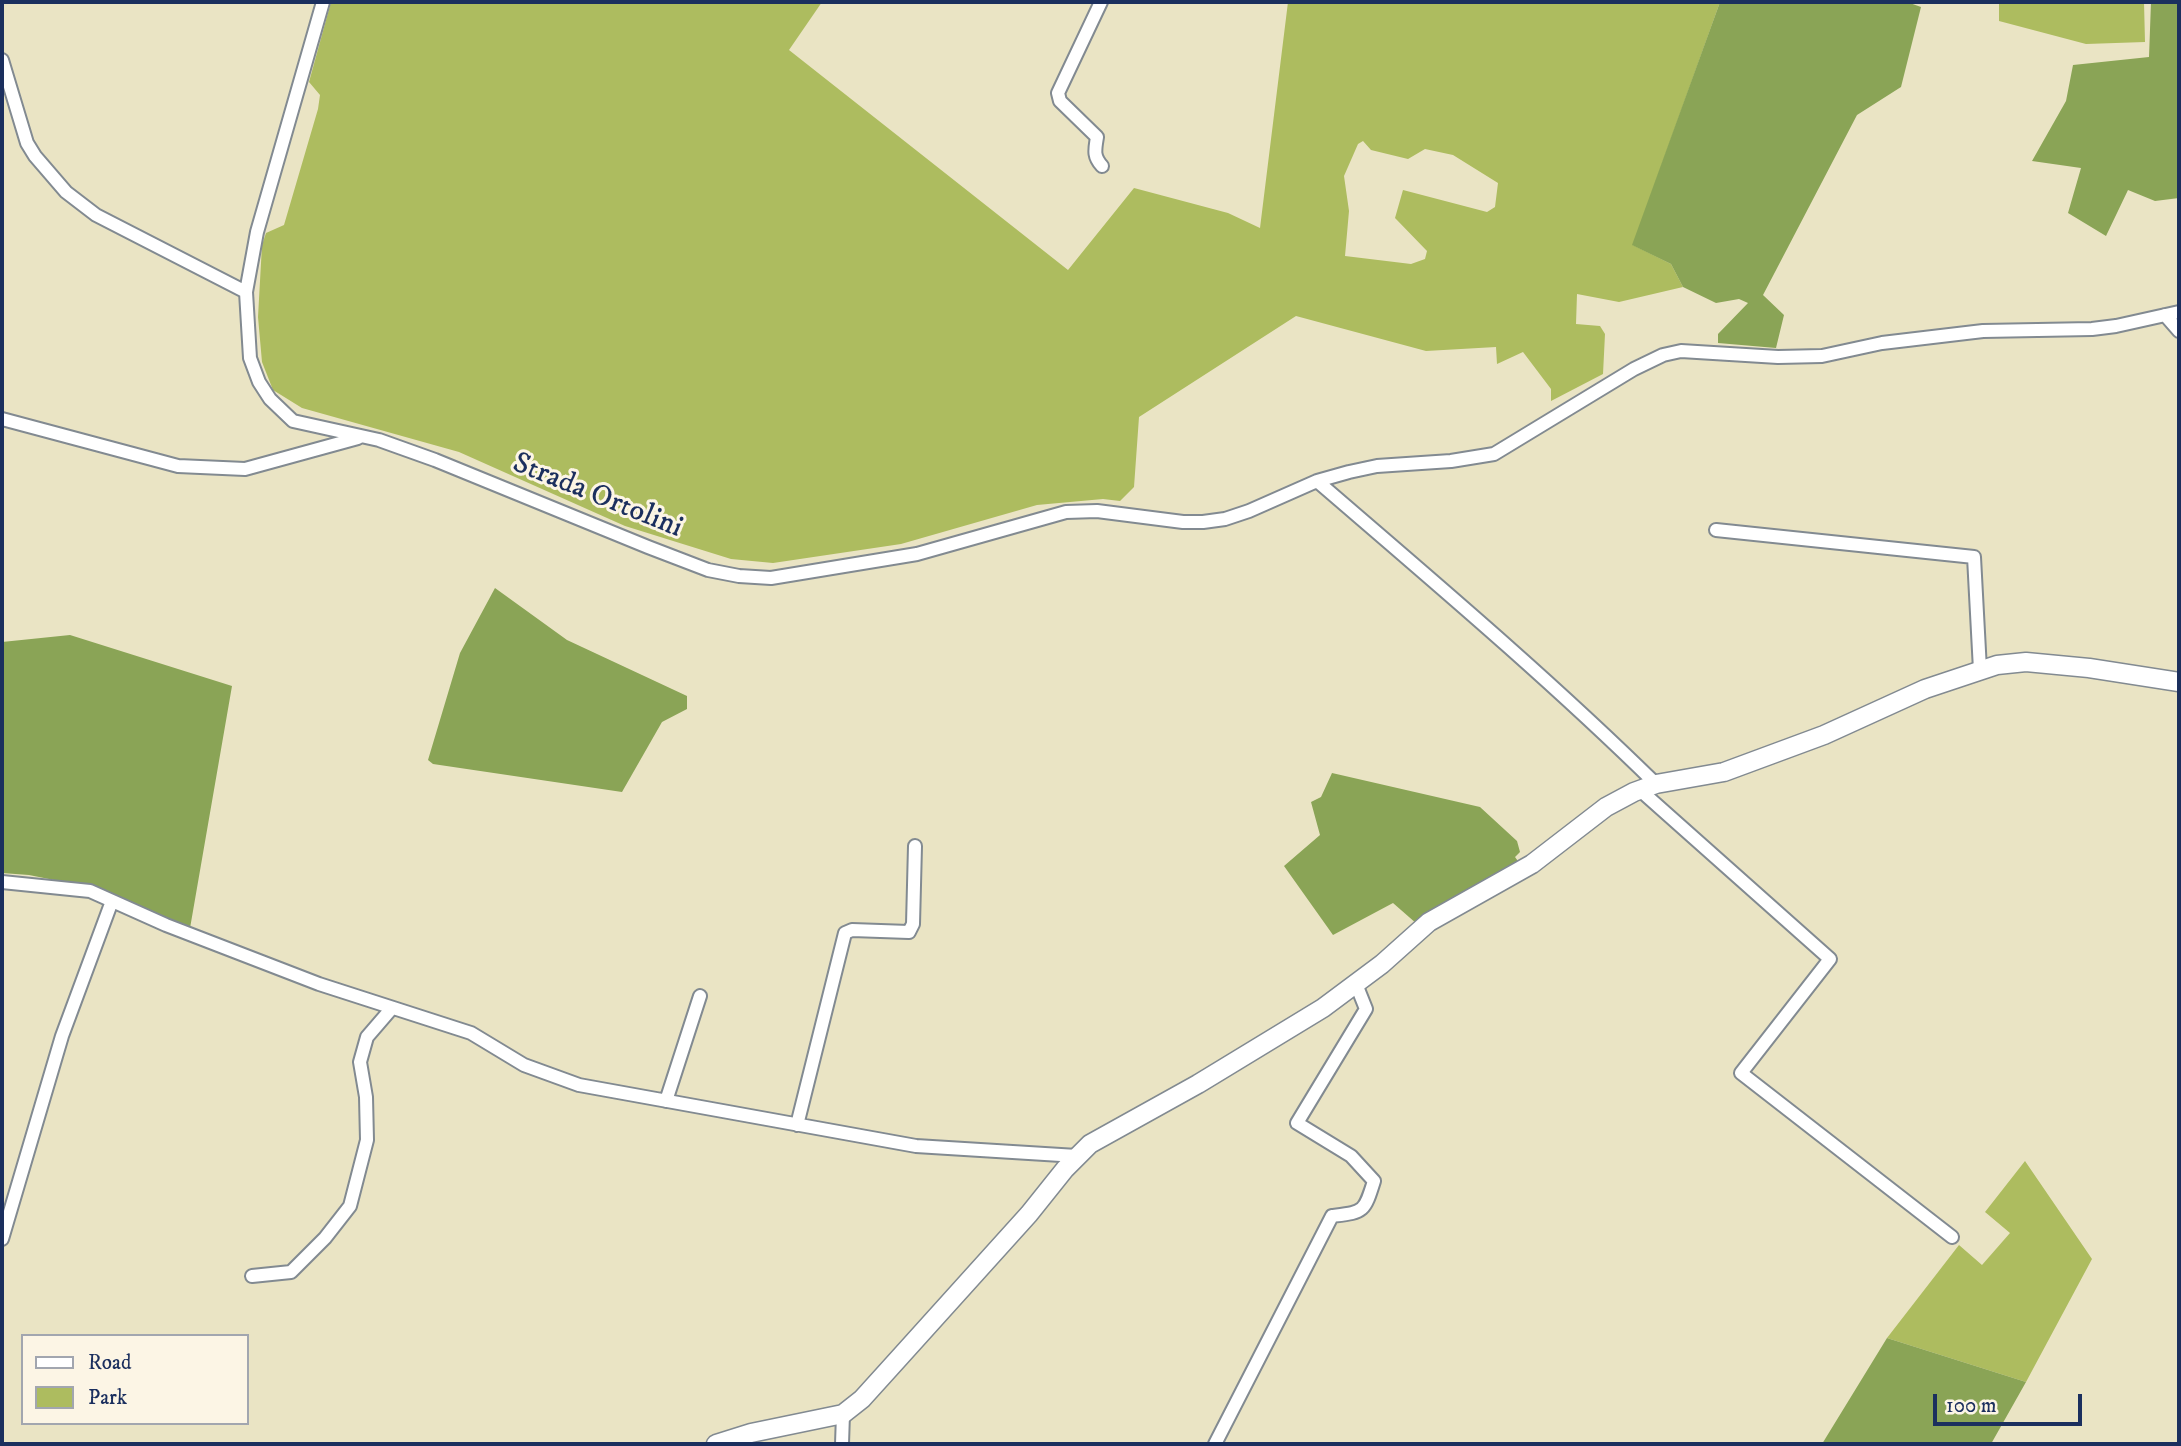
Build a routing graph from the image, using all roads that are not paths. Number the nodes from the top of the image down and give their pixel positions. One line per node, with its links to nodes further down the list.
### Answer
1 (323, 2): 5 (street, Strada Ortolini)
2 (1101, 2): 4 (street)
3 (2, 60): 5 (street)
4 (1101, 166)
5 (246, 292): 10 (street, Strada Ortolini)
6 (2179, 312): 7 (street, Strada Ortolini)
7 (2165, 315): 8 (street); 11 (street, Strada Ortolini)
8 (2179, 331)
9 (2, 419): 10 (street)
10 (361, 437): 11 (street, Strada Ortolini)
11 (1317, 481): 15 (street)
12 (1716, 530): 13 (street)
13 (1980, 670): 14 (main road); 15 (main road)
14 (2179, 682)
15 (1648, 787): 19 (main road); 25 (street)
16 (915, 846): 23 (street)
17 (2, 882): 18 (street)
18 (112, 901): 21 (street); 26 (street)
19 (1356, 984): 24 (main road); 31 (street)
20 (700, 996): 22 (street)
21 (392, 1007): 22 (street); 27 (street)
22 (666, 1101): 23 (street)
23 (797, 1125): 24 (street)
24 (1077, 1156): 28 (main road)
25 (1952, 1237)
26 (2, 1239)
27 (252, 1276)
28 (843, 1414): 29 (main road); 30 (street)
29 (716, 1444)
30 (842, 1444)
31 (1215, 1444)

